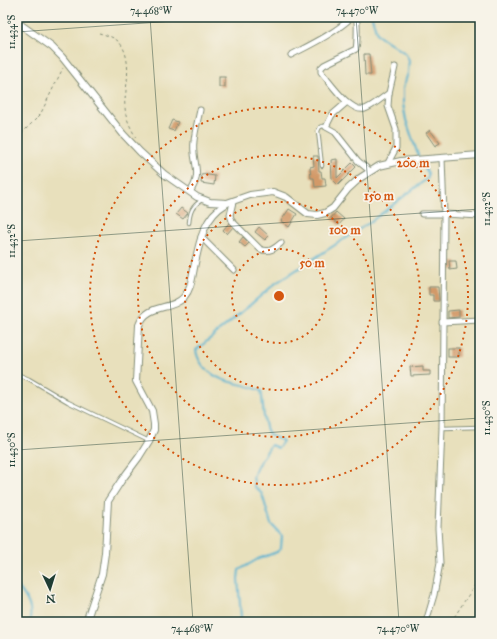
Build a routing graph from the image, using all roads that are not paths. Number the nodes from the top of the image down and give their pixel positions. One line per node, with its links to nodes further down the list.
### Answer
1 (17, 22): 13 (street)
2 (291, 55): 5 (street)
3 (395, 67): 4 (street)
4 (389, 93): 5 (street); 10 (street)
5 (347, 102): 7 (street)
6 (200, 110): 13 (street)
7 (326, 127): 11 (lane); 12 (street)
8 (480, 155): 9 (street)
9 (442, 158): 10 (street); 17 (street)
10 (388, 164): 12 (street)
11 (322, 166)
12 (370, 171): 15 (street)
13 (190, 192): 14 (street)
14 (203, 200): 15 (street); 19 (lane)
15 (230, 203): 20 (street); 21 (street)
16 (422, 214): 17 (street)
17 (444, 214): 18 (street); 24 (street)
18 (480, 216)
19 (190, 223)
20 (201, 237): 22 (street); 28 (street)
21 (281, 243)
22 (234, 270)
23 (480, 320): 24 (street)
24 (442, 322): 27 (street)
25 (17, 374): 28 (lane)
26 (480, 427): 27 (lane)
27 (442, 428): 30 (street)
28 (149, 441): 29 (street)
29 (86, 622)
30 (426, 622)

